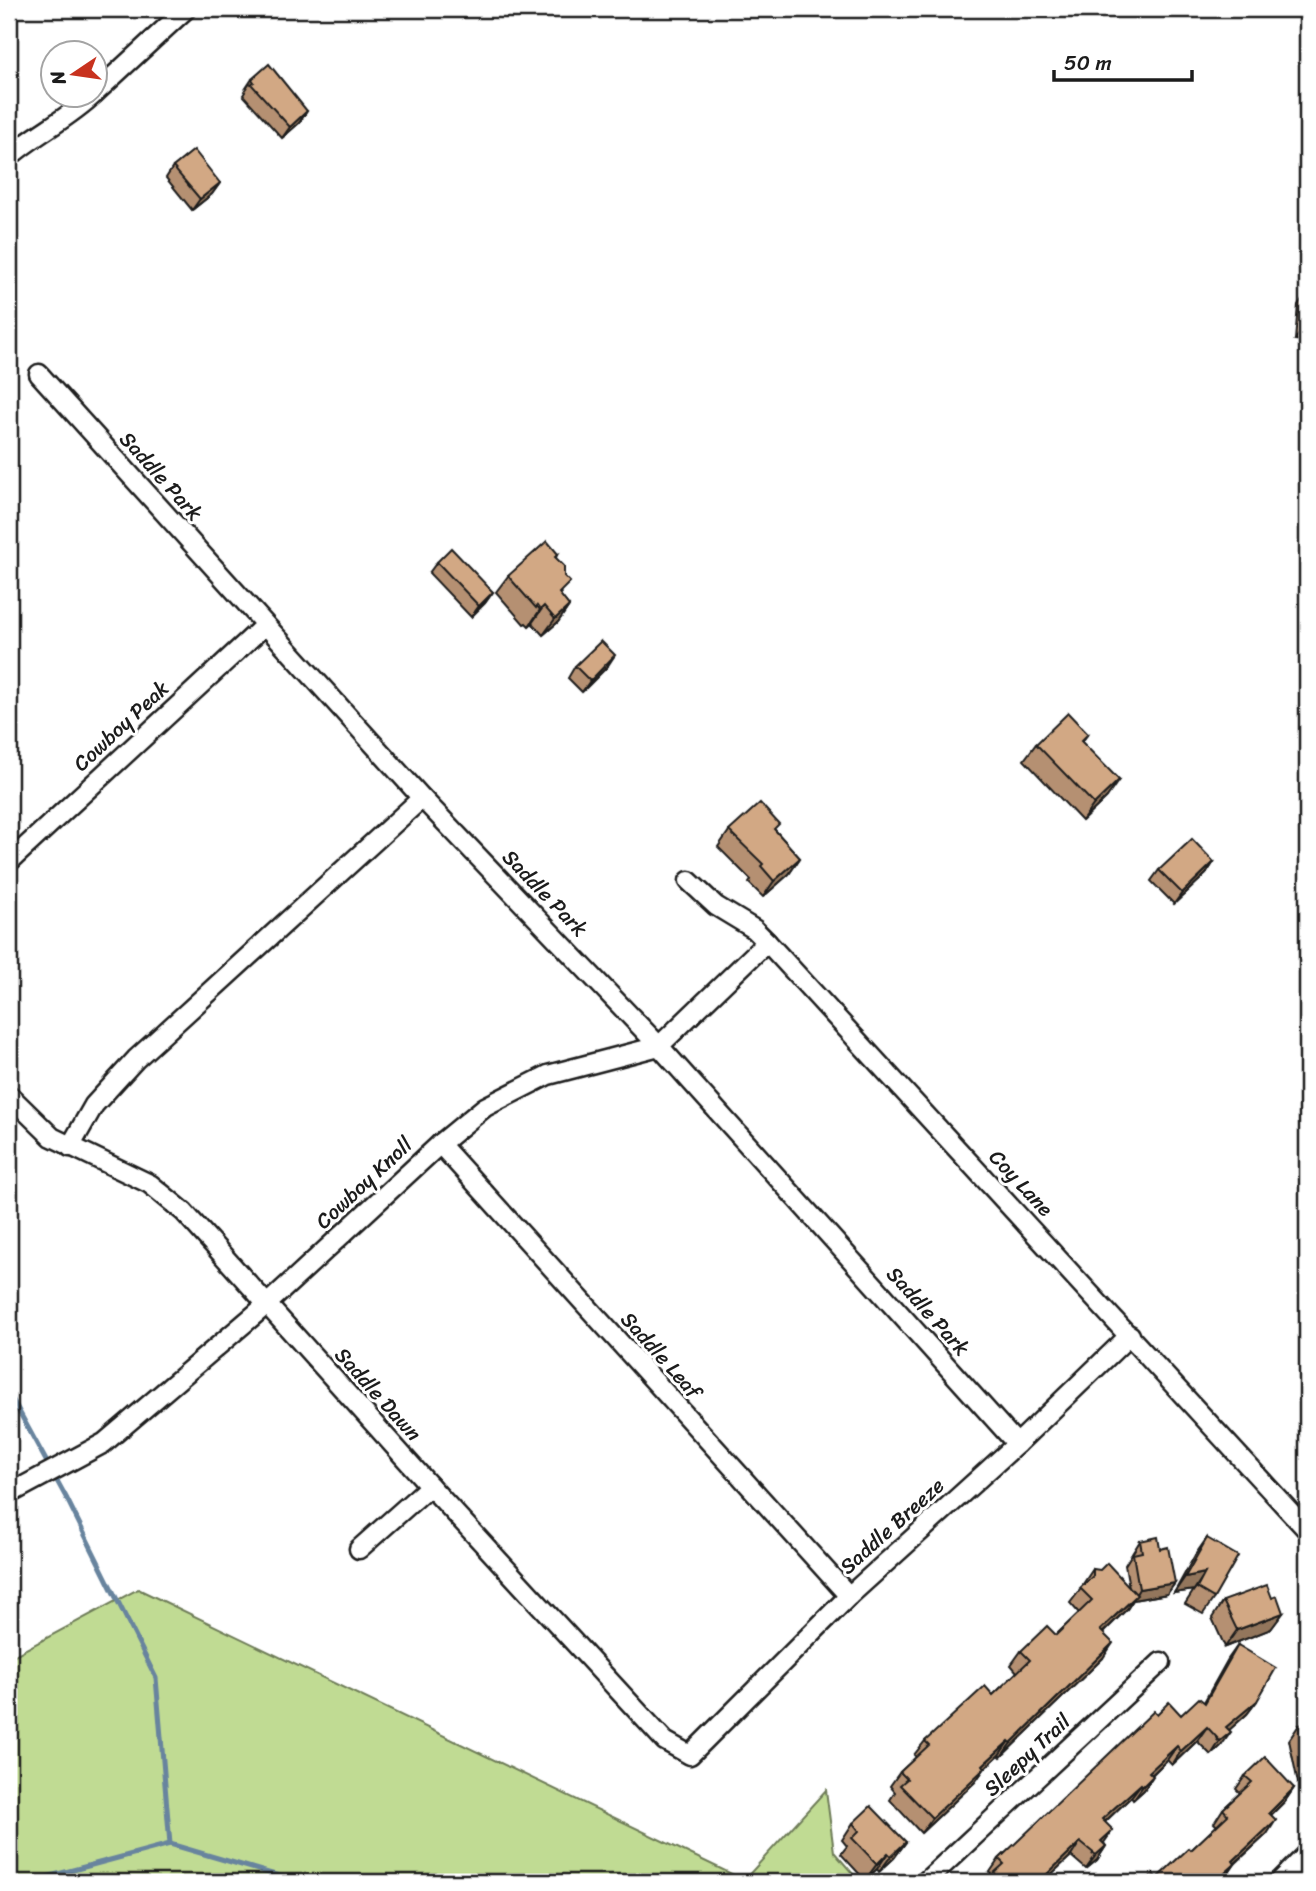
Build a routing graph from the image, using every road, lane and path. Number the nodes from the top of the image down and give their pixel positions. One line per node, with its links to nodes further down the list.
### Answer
1 (186, 9): 2 (street)
2 (108, 81)
3 (79, 108): 4 (street)
4 (9, 157)
5 (39, 374): 6 (street, Saddle Park)
6 (265, 625): 7 (street, Saddle Park); 8 (street, Cowboy Peak)
7 (422, 798): 11 (street, Saddle Park); 14 (street)
8 (9, 862)
9 (689, 881): 10 (street, Coy Lane)
10 (767, 942): 11 (street, Cowboy Knoll); 16 (street, Coy Lane)
11 (659, 1046): 13 (street, Cowboy Knoll); 17 (street, Saddle Park)
12 (9, 1095): 14 (street, Saddle Dawn)
13 (440, 1144): 15 (street, Cowboy Knoll); 22 (street, Saddle Leaf)
14 (70, 1147): 15 (street, Saddle Dawn)
15 (266, 1305): 18 (street, Saddle Dawn); 19 (street, Cowboy Knoll)
16 (1130, 1335): 17 (street, Saddle Breeze); 20 (street, Coy Lane)
17 (1017, 1444): 22 (street, Saddle Breeze)
18 (430, 1486): 21 (street); 24 (street, Saddle Dawn)
19 (16, 1490)
20 (1307, 1530)
21 (359, 1549)
22 (849, 1596): 24 (street, Saddle Breeze)
23 (1161, 1662): 26 (street, Sleepy Trail)
24 (690, 1755)
25 (1307, 1854): 27 (street)
26 (925, 1882)
27 (1279, 1882)

